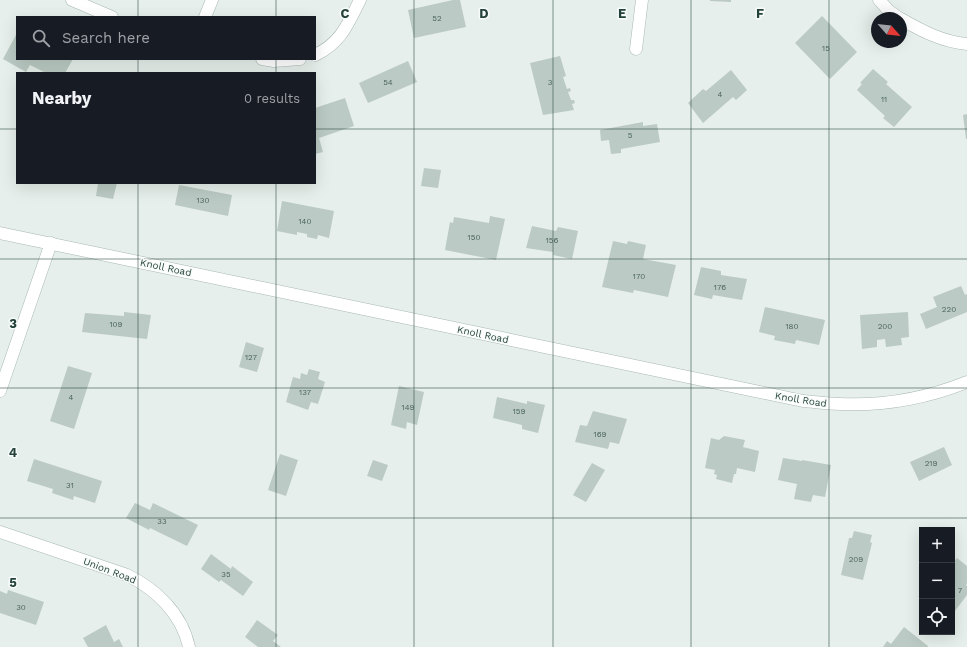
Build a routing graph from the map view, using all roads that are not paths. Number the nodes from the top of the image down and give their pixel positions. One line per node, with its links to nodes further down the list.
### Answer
1 (72, 0): 7 (street)
2 (212, 0): 8 (street)
3 (360, 0): 12 (street)
4 (642, 0): 11 (street)
5 (879, 0): 6 (street)
6 (891, 12)
7 (110, 16)
8 (205, 16)
9 (907, 23): 10 (street)
10 (967, 44)
11 (636, 49)
12 (316, 54)
13 (268, 60): 14 (street)
14 (287, 60)
15 (0, 232): 16 (street, Knoll Road)
16 (51, 243): 17 (street, Knoll Road); 18 (street)
17 (967, 382)
18 (0, 390)
19 (0, 532): 20 (street, Union Road)
20 (189, 647)

